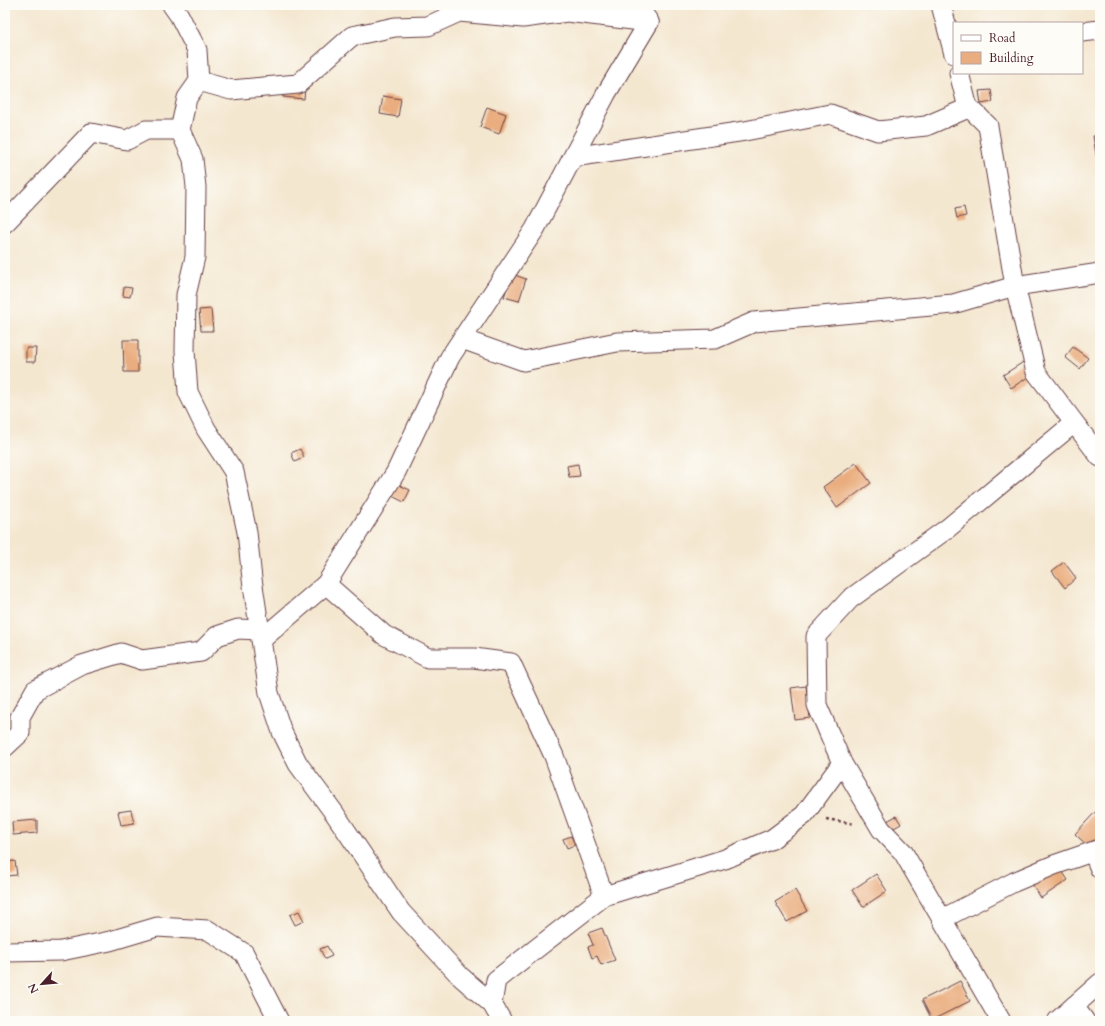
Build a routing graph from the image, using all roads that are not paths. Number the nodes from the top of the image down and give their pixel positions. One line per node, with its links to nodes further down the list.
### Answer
1 (172, 5): 9 (street)
2 (637, 5): 4 (street)
3 (941, 5): 7 (street)
4 (649, 22): 9 (street); 12 (street)
5 (1100, 30): 6 (street)
6 (1083, 32)
7 (953, 50)
8 (959, 74): 10 (street)
9 (199, 80): 11 (street)
10 (968, 108): 12 (street); 15 (street)
11 (180, 130): 13 (street); 20 (street)
12 (573, 157): 16 (street)
13 (5, 223)
14 (1100, 273): 15 (street)
15 (1015, 286): 16 (street); 17 (street)
16 (462, 340): 19 (street)
17 (1074, 423): 18 (street); 22 (street)
18 (1100, 457)
19 (326, 584): 20 (street); 24 (street)
20 (260, 635): 21 (street); 28 (street)
21 (5, 747)
22 (842, 763): 24 (street); 25 (street)
23 (1098, 857): 25 (street)
24 (604, 896): 28 (street)
25 (942, 919): 32 (street)
26 (5, 952): 30 (street)
27 (1100, 983): 29 (street)
28 (492, 1004): 31 (street)
29 (1074, 1006): 33 (street); 34 (street)
30 (279, 1021)
31 (502, 1021)
32 (1001, 1021)
33 (1057, 1021)
34 (1085, 1021)

